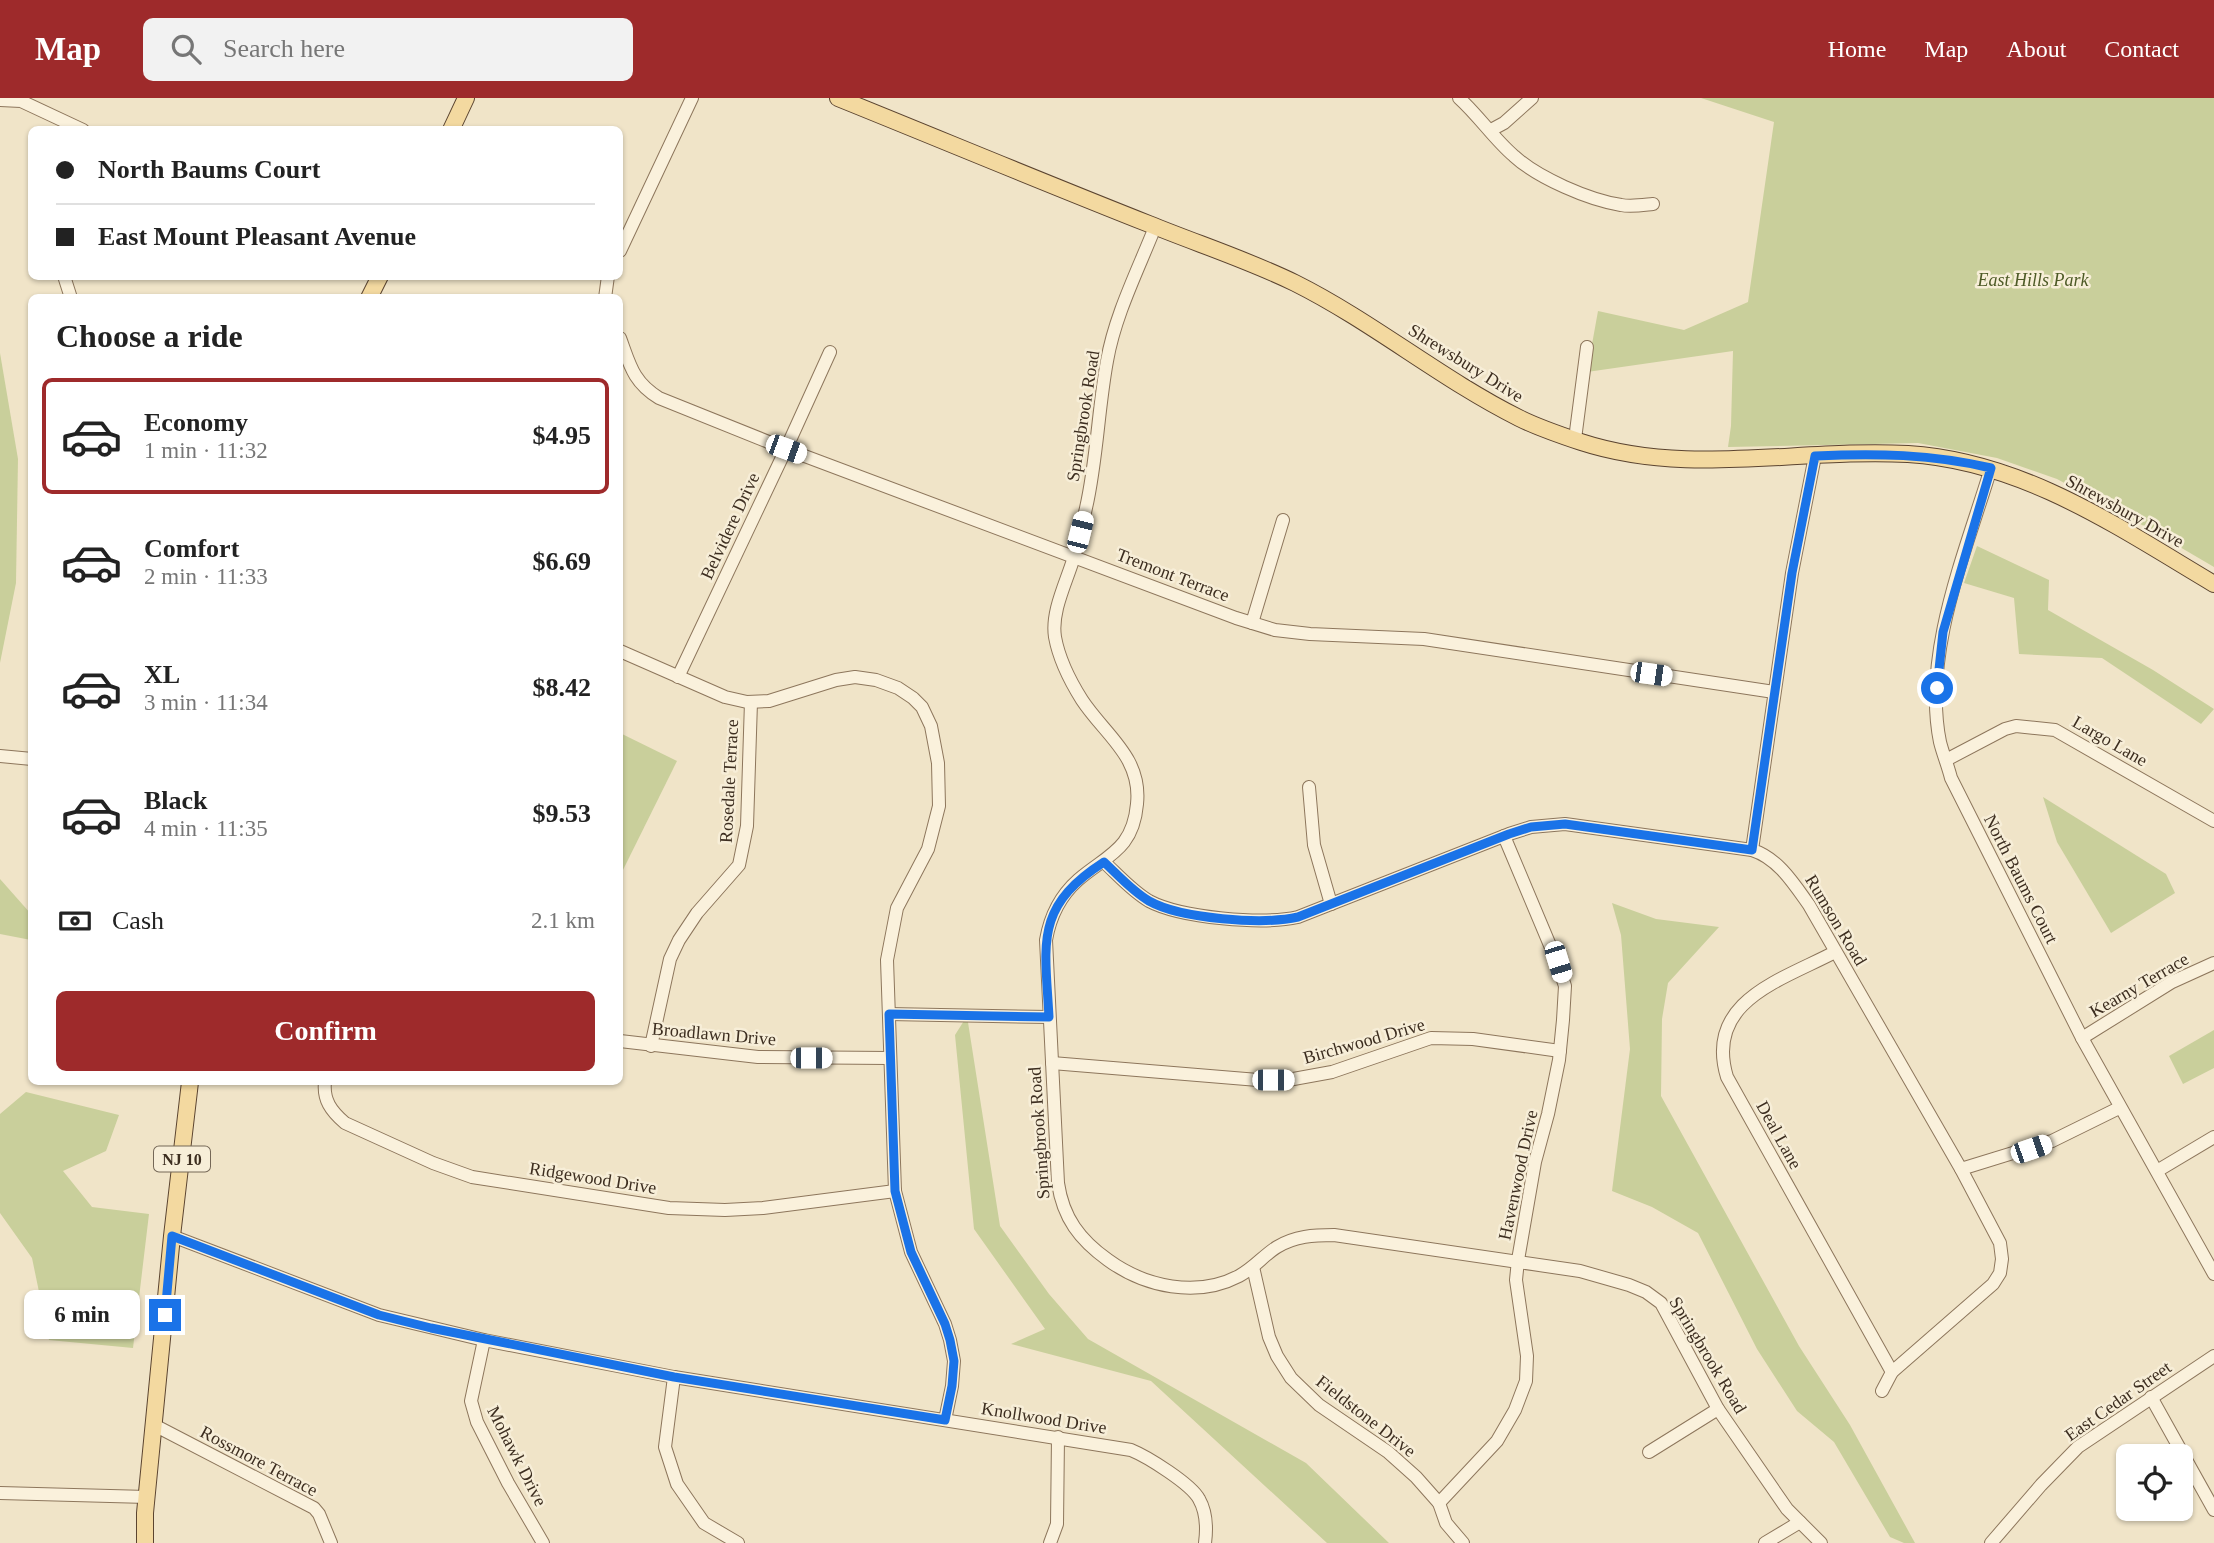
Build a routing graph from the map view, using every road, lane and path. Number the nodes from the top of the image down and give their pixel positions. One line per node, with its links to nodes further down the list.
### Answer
1 (692, 98): 12 (street)
2 (838, 98): 11 (main road, Shrewsbury Drive)
3 (1459, 98): 9 (street)
4 (1532, 98): 9 (street)
5 (463, 99): 8 (main road)
6 (0, 100): 7 (street)
7 (71, 126)
8 (453, 126)
9 (1491, 130): 10 (street)
10 (1653, 204)
11 (1155, 226): 16 (main road, Shrewsbury Drive); 21 (street, Springbrook Road)
12 (623, 245)
13 (623, 346): 17 (street, Tremont Terrace)
14 (1587, 347): 16 (street)
15 (830, 352): 17 (street, Belvidere Drive)
16 (1575, 439): 18 (main road, Shrewsbury Drive)
17 (786, 449): 21 (street, Tremont Terrace); 25 (street, Belvidere Drive)
18 (1815, 456): 19 (main road, Shrewsbury Drive); 26 (street)
19 (1991, 468): 22 (main road, Shrewsbury Drive); 30 (street, North Baums Court)
20 (1283, 520): 23 (street)
21 (1073, 557): 23 (street, Tremont Terrace); 35 (street, Springbrook Road)
22 (2214, 584)
23 (1252, 623): 26 (street, Tremont Terrace)
24 (623, 652): 25 (street)
25 (678, 677): 27 (street)
26 (1774, 692): 34 (street)
27 (751, 702): 39 (street); 43 (street, Rosedale Terrace)
28 (0, 756): 29 (street)
29 (28, 759)
30 (1946, 760): 32 (street, Largo Lane); 41 (street, North Baums Court)
31 (1309, 787): 36 (street)
32 (2214, 821)
33 (1504, 836): 34 (street, Rumson Road); 36 (street, Rumson Road); 44 (street, Havenwood Drive)
34 (1752, 850): 37 (street, Rumson Road)
35 (1104, 862): 36 (street, Rumson Road); 40 (street, Springbrook Road)
36 (1331, 904)
37 (1835, 952): 51 (street, Rumson Road); 60 (street, Deal Lane)
38 (2214, 963): 41 (street, Kearny Terrace)
39 (889, 1014): 40 (street); 45 (street)
40 (1049, 1017): 46 (street, Springbrook Road)
41 (2082, 1038): 49 (street, North Baums Court)
42 (623, 1041): 43 (street, Broadlawn Drive)
43 (651, 1046): 45 (street, Broadlawn Drive)
44 (1560, 1051): 46 (street, Birchwood Drive); 55 (street, Havenwood Drive)
45 (889, 1058): 53 (street)
46 (1052, 1063): 56 (street, Springbrook Road)
47 (190, 1085): 54 (main road, NJ 10)
48 (325, 1085): 53 (street, Ridgewood Drive)
49 (2119, 1108): 51 (street); 52 (street, North Baums Court)
50 (2214, 1137): 52 (street)
51 (1961, 1170): 60 (street, Rumson Road)
52 (2157, 1171): 57 (street, North Baums Court)
53 (895, 1191): 65 (street)
54 (172, 1236): 58 (street, Knollwood Drive); 66 (main road, NJ 10)
55 (1518, 1263): 56 (street, Springbrook Road); 64 (street, Springbrook Road); 71 (street, Havenwood Drive)
56 (1253, 1267): 71 (street, Fieldstone Drive)
57 (2214, 1274)
58 (484, 1340): 61 (street, Knollwood Drive); 76 (street, Mohawk Drive)
59 (2214, 1356): 63 (street, East Cedar Street)
60 (1892, 1372): 62 (street)
61 (674, 1377): 65 (street, Knollwood Drive); 77 (street)
62 (1882, 1391)
63 (2151, 1397): 72 (street); 83 (street, East Cedar Street)
64 (1718, 1409): 68 (street); 73 (street, Springbrook Road)
65 (945, 1420): 67 (street, Knollwood Drive)
66 (154, 1425): 70 (main road, NJ 10); 75 (street, Rossmore Terrace)
67 (1058, 1437): 78 (street); 79 (street, Knollwood Drive)
68 (1649, 1452)
69 (0, 1493): 70 (street)
70 (147, 1497): 74 (main road, NJ 10)
71 (1439, 1503): 80 (street, Fieldstone Drive)
72 (2214, 1510)
73 (1800, 1522): 81 (street); 82 (street, Springbrook Road)
74 (145, 1543)
75 (331, 1543)
76 (544, 1543)
77 (738, 1543)
78 (1050, 1543)
79 (1205, 1543)
80 (1463, 1543)
81 (1765, 1543)
82 (1821, 1543)
83 (1990, 1543)

